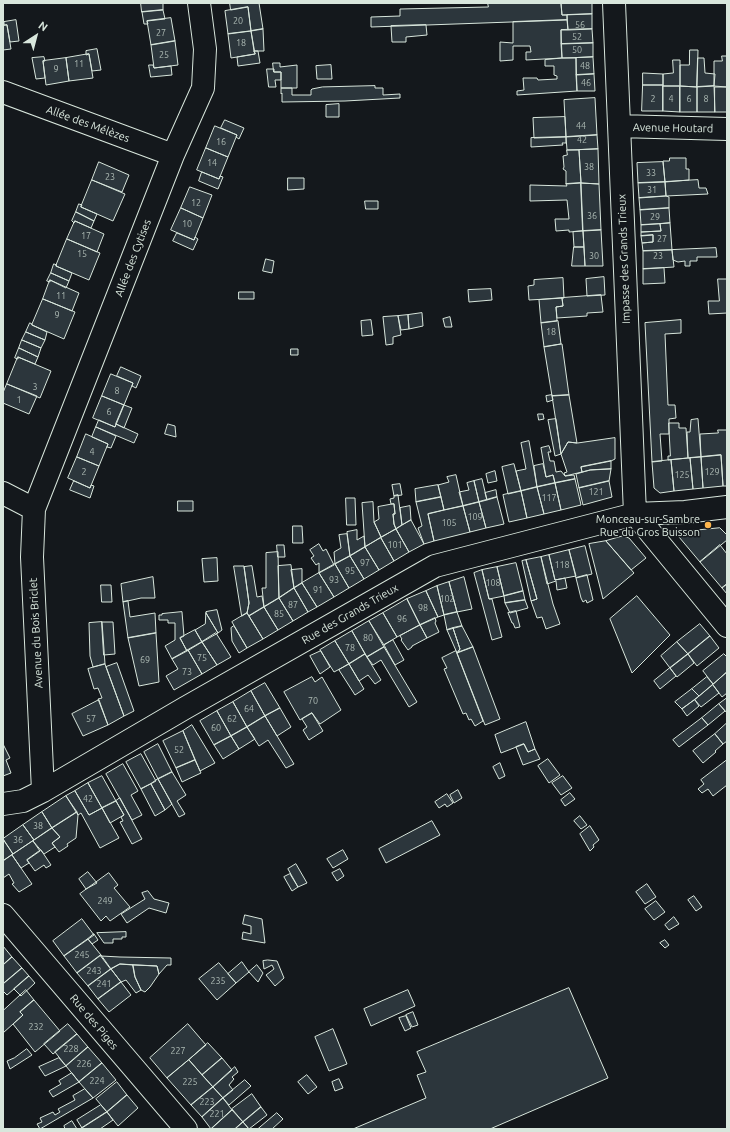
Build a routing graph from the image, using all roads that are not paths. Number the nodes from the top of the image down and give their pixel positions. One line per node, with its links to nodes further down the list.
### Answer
1 (199, 3): 6 (street, Allée des Cytises)
2 (614, 3): 4 (street, Impasse des Grands Trieux)
3 (3, 92): 6 (street, Allée des Mélèzes)
4 (619, 126): 5 (street, Avenue Houtard); 10 (street, Impasse des Grands Trieux)
5 (727, 129)
6 (173, 155): 9 (street, Allée des Cytises)
7 (3, 493): 9 (street)
8 (727, 507): 10 (street, Rue des Grands Trieux)
9 (34, 509): 12 (street, Avenue du Bois Briclet)
10 (635, 514): 11 (street); 12 (street, Rue des Grands Trieux)
11 (727, 626)
12 (43, 791): 13 (street, Rue des Grands Trieux)
13 (3, 804)
14 (3, 915): 15 (street, Rue des Piges)
15 (186, 1129)

